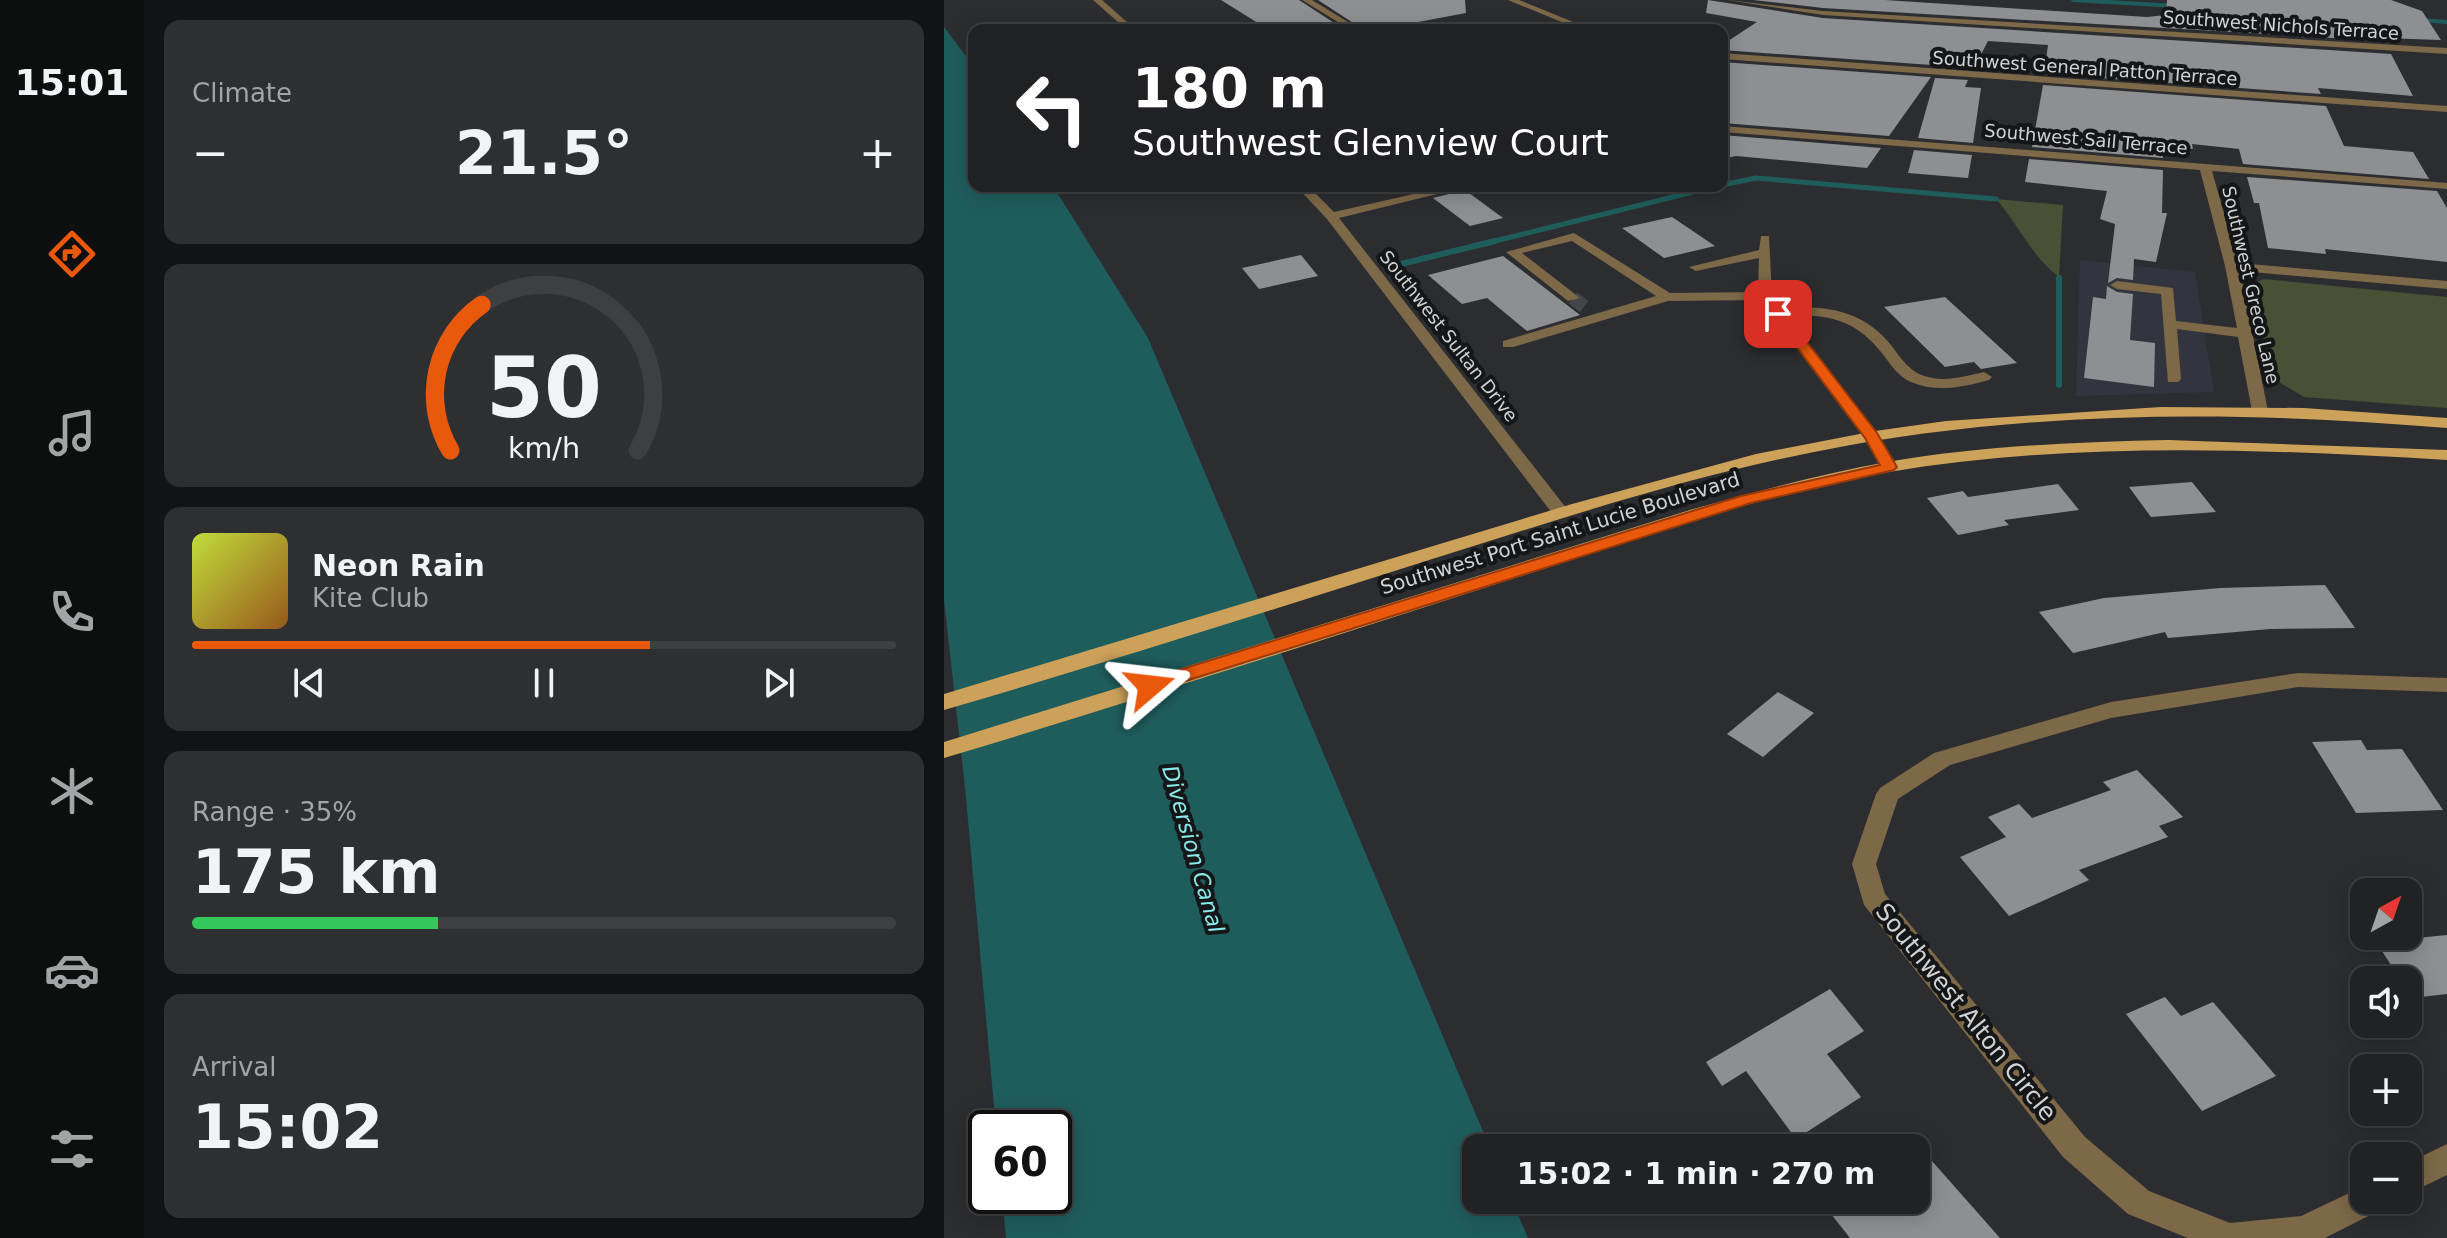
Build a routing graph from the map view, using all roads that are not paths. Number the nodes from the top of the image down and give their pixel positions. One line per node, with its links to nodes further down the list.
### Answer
1 (1097, 0): 5 (street)
2 (1306, 0): 6 (street)
3 (1512, 0): 7 (street)
4 (1731, 0): 8 (street, Southwest Nichols Terrace)
5 (1125, 24)
6 (1347, 24)
7 (1574, 24)
8 (2447, 51)
9 (1728, 56): 10 (street, Southwest General Patton Terrace)
10 (2447, 109)
11 (1728, 129): 12 (street, Southwest Sail Terrace)
12 (2205, 167): 13 (street, Southwest Sail Terrace); 17 (street, Southwest Greco Lane)
13 (2447, 186)
14 (1308, 192): 16 (street, Southwest Sultan Drive)
15 (1437, 192): 16 (street)
16 (1331, 216): 35 (street, Southwest Sultan Drive)
17 (2232, 266): 20 (street); 26 (street, Southwest Greco Lane)
18 (1696, 267): 21 (street)
19 (2117, 285): 25 (street)
20 (2447, 285)
21 (1765, 296): 22 (street); 23 (street)
22 (1667, 297): 24 (street); 24 (street)
23 (1778, 314): 28 (street); 32 (street)
24 (1599, 318): 27 (street)
25 (2169, 324): 26 (street); 29 (street)
26 (2245, 333): 30 (street, Southwest Greco Lane)
27 (1508, 344)
28 (1984, 377)
29 (2173, 379)
30 (2260, 411): 31 (main road, Southwest Port Saint Lucie Boulevard); 32 (main road, Southwest Port Saint Lucie Boulevard)
31 (2447, 423)
32 (1872, 437): 34 (street); 35 (main road, Southwest Port Saint Lucie Boulevard)
33 (2447, 455): 34 (main road, Southwest Port Saint Lucie Boulevard)
34 (1889, 467): 38 (main road, Southwest Port Saint Lucie Boulevard)
35 (1561, 513): 37 (main road, Southwest Port Saint Lucie Boulevard)
36 (2447, 685): 42 (street, Southwest Alton Circle)
37 (944, 702)
38 (944, 750)
39 (2447, 1159): 40 (street)
40 (2422, 1172)
41 (2350, 1208): 42 (street, Southwest Alton Circle)
42 (2230, 1238)

